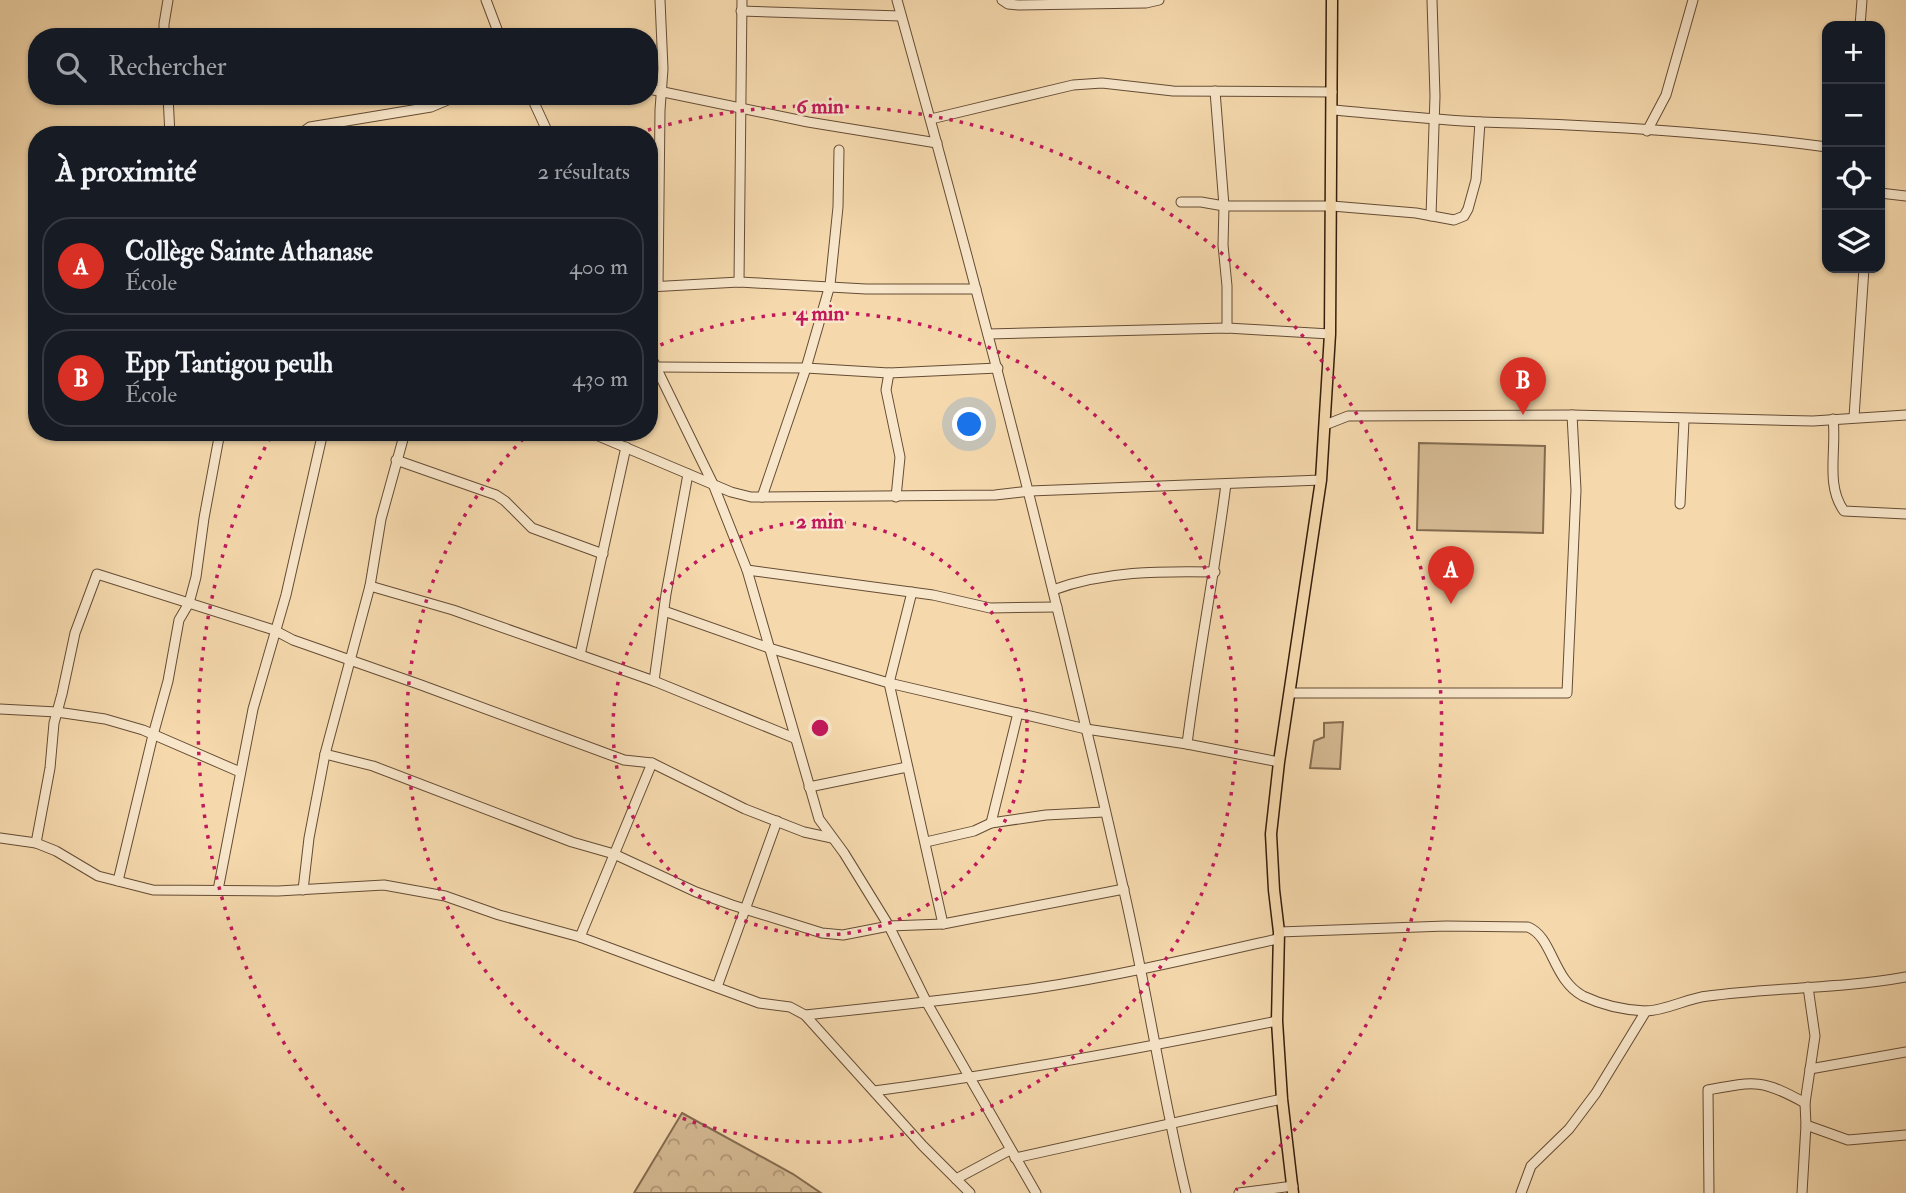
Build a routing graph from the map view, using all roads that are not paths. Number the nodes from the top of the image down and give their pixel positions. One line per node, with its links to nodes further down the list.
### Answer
1 (168, 0): 15 (street)
2 (486, 0): 16 (street)
3 (660, 0): 19 (street)
4 (742, 0): 12 (street)
5 (897, 0): 13 (street)
6 (1002, 0): 7 (street)
7 (1159, 0)
8 (1332, 0): 20 (main road)
9 (1432, 0): 26 (street)
10 (1693, 0): 32 (street)
11 (1862, 0): 14 (street)
12 (741, 11): 13 (street); 24 (street)
13 (901, 16): 27 (street)
14 (1860, 21)
15 (164, 28)
16 (497, 28)
17 (658, 91): 19 (street)
18 (1215, 91): 20 (street); 27 (street); 40 (street)
19 (662, 92): 24 (street); 36 (street)
20 (1332, 92): 25 (main road)
21 (168, 105): 29 (street)
22 (436, 105): 30 (street)
23 (535, 105): 31 (street)
24 (739, 109): 33 (street); 44 (street)
25 (1333, 110): 26 (street); 41 (main road)
26 (1434, 118): 28 (street); 42 (street)
27 (931, 119): 33 (street)
28 (1480, 122): 32 (street); 42 (street)
29 (170, 126)
30 (316, 126)
31 (545, 126)
32 (1647, 131): 34 (street)
33 (937, 143): 47 (street)
34 (1822, 146)
35 (839, 150): 45 (street)
36 (658, 173)
37 (1885, 194): 38 (street)
38 (1906, 197)
39 (1181, 202): 40 (street)
40 (1224, 206): 41 (street); 48 (street)
41 (1332, 206): 42 (street); 50 (main road)
42 (1431, 216)
43 (1864, 273): 58 (street)
44 (739, 282): 45 (street); 46 (street)
45 (830, 285): 47 (street); 52 (street)
46 (658, 287)
47 (976, 289): 49 (street)
48 (1227, 328): 49 (street); 50 (street)
49 (988, 334): 53 (street)
50 (1330, 334): 61 (main road)
51 (658, 368): 52 (street)
52 (806, 368): 55 (street); 74 (street)
53 (998, 368): 55 (street); 72 (street)
54 (658, 370): 70 (street)
55 (889, 373): 73 (street)
56 (1572, 415): 60 (street); 61 (street); 92 (street)
57 (1906, 415): 58 (street)
58 (1854, 417): 59 (street)
59 (1833, 419): 60 (street); 76 (street)
60 (1684, 420): 75 (street)
61 (1325, 425): 69 (main road)
62 (218, 441): 83 (street)
63 (321, 441): 86 (street)
64 (402, 441): 67 (street)
65 (611, 441): 66 (street)
66 (626, 447): 68 (street); 77 (street)
67 (396, 460): 77 (street); 80 (street)
68 (688, 474): 70 (street); 85 (street)
69 (1321, 480): 71 (street); 92 (main road)
70 (713, 484): 74 (street); 78 (street)
71 (1226, 484): 72 (street); 79 (street)
72 (1030, 491): 73 (street); 81 (street)
73 (896, 496): 74 (street)
74 (762, 497)
75 (1680, 504)
76 (1906, 514)
77 (603, 554): 88 (street)
78 (747, 570): 82 (street); 87 (street)
79 (1215, 572): 81 (street); 99 (street)
80 (370, 586): 88 (street); 89 (street)
81 (1053, 590): 84 (street)
82 (912, 592): 84 (street); 91 (street)
83 (189, 603): 86 (street); 94 (street); 97 (street)
84 (1057, 607): 96 (street)
85 (664, 611): 87 (street); 90 (street)
86 (274, 630): 89 (street); 104 (street)
87 (769, 648): 91 (street); 98 (street)
88 (580, 655): 90 (street)
89 (352, 659): 100 (street); 102 (street)
90 (654, 681): 98 (street)
91 (889, 683): 95 (street); 103 (street)
92 (1290, 693): 101 (main road)
93 (0, 709): 94 (street)
94 (57, 712): 97 (street); 112 (street)
95 (1018, 713): 96 (street); 108 (street)
96 (1086, 729): 99 (street); 106 (street)
97 (153, 735): 104 (street); 114 (street)
98 (794, 738): 105 (street)
99 (1187, 744): 101 (street)
100 (325, 754): 113 (street); 117 (street)
101 (1279, 762): 121 (main road)
102 (652, 764): 107 (street); 113 (street)
103 (907, 767): 105 (street); 111 (street)
104 (240, 772): 116 (street)
105 (809, 787): 110 (street)
106 (1104, 812): 108 (street); 115 (street)
107 (777, 821): 110 (street); 118 (street)
108 (991, 822): 111 (street)
109 (0, 838): 112 (street)
110 (832, 838): 120 (street)
111 (926, 842): 119 (street)
112 (36, 843): 114 (street)
113 (614, 854): 118 (street); 122 (street)
114 (118, 881): 116 (street)
115 (1124, 889): 119 (street); 123 (street)
116 (218, 890): 117 (street)
117 (303, 890): 122 (street)
118 (745, 910): 120 (street); 125 (street)
119 (943, 924): 120 (street)
120 (889, 926): 127 (street)
121 (1278, 936): 123 (street); 128 (street); 130 (main road)
122 (580, 937): 125 (street)
123 (1141, 969): 127 (street); 131 (street)
124 (1906, 976): 126 (street)
125 (717, 987): 129 (street)
126 (1808, 987): 128 (street); 133 (street)
127 (927, 1003): 129 (street); 134 (street)
128 (1646, 1011): 148 (street)
129 (805, 1014): 135 (street)
130 (1277, 1021): 131 (street); 136 (main road)
131 (1157, 1045): 134 (street); 138 (street)
132 (1906, 1052): 133 (street)
133 (1810, 1069): 137 (street)
134 (970, 1078): 135 (street); 141 (street)
135 (874, 1091): 142 (street)
136 (1282, 1099): 138 (street); 143 (main road)
137 (1805, 1103): 139 (street); 149 (street)
138 (1170, 1125): 141 (street); 146 (street)
139 (1806, 1125): 140 (street); 150 (street)
140 (1906, 1135)
141 (1012, 1154): 142 (street); 145 (street)
142 (957, 1179): 144 (street)
143 (1293, 1189): 147 (street)
144 (970, 1193)
145 (1035, 1193)
146 (1186, 1193)
147 (1239, 1193)
148 (1521, 1193)
149 (1709, 1193)
150 (1802, 1193)

